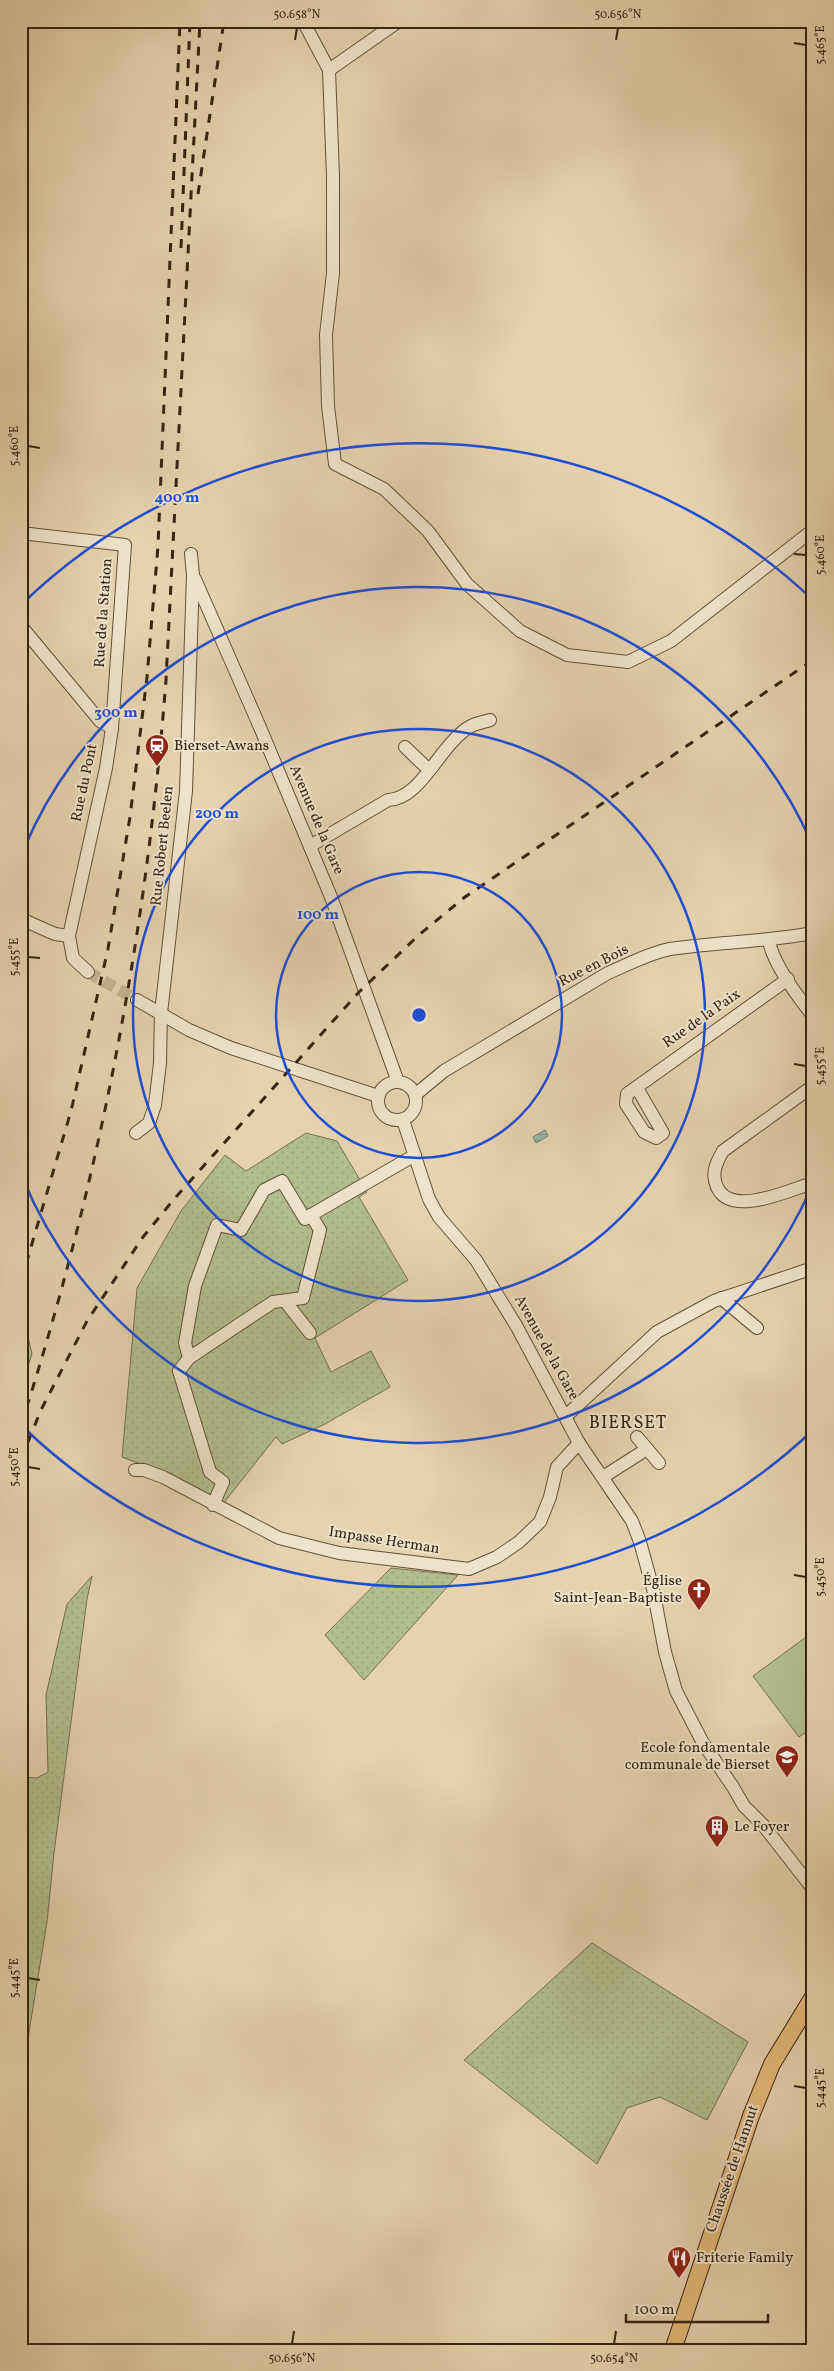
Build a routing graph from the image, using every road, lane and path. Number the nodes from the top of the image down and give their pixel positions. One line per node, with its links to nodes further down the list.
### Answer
1 (303, 21): 3 (street)
2 (398, 21): 3 (street)
3 (328, 70): 4 (street)
4 (813, 530)
5 (21, 533): 10 (street, Rue de la Station)
6 (190, 554): 7 (street, Rue Robert Beelen)
7 (193, 575): 13 (street, Avenue de la Gare); 21 (street, Rue Robert Beelen)
8 (21, 626): 10 (street, Rue du Pont)
9 (490, 720): 12 (street)
10 (112, 728): 16 (street, Rue du Pont)
11 (405, 747): 12 (street)
12 (428, 769): 13 (street)
13 (310, 846): 23 (street, Avenue de la Gare)
14 (21, 919): 16 (street)
15 (813, 933): 17 (street, Rue en Bois)
16 (68, 936): 18 (street, Rue du Pont)
17 (769, 941): 19 (street); 26 (street, Rue en Bois)
18 (88, 972)
19 (788, 979): 22 (street); 25 (street, Rue de la Paix)
20 (137, 1000): 21 (street)
21 (161, 1013): 27 (street); 29 (street, Rue Robert Beelen)
22 (813, 1016)
23 (398, 1082): 26 (street); 27 (street)
24 (813, 1086): 31 (street)
25 (637, 1088)
26 (415, 1095): 28 (street)
27 (378, 1096): 28 (street)
28 (403, 1120): 30 (street, Avenue de la Gare)
29 (136, 1133)
30 (415, 1155): 32 (street); 39 (street, Avenue de la Gare)
31 (813, 1183)
32 (311, 1215): 35 (street); 38 (street)
33 (813, 1268): 34 (street)
34 (721, 1298): 36 (street); 39 (street)
35 (285, 1301): 37 (street); 38 (street)
36 (756, 1328)
37 (310, 1333)
38 (189, 1358): 46 (street)
39 (566, 1416): 41 (street, Avenue de la Gare)
40 (637, 1437): 42 (street)
41 (579, 1443): 45 (street, Avenue de la Gare); 46 (street, Impasse Herman)
42 (646, 1449): 43 (street); 45 (street)
43 (658, 1463)
44 (134, 1470): 46 (street, Impasse Herman)
45 (603, 1478): 47 (street, Avenue de la Gare)
46 (213, 1504)
47 (813, 1889)
48 (813, 1997): 49 (main road, Chaussée de Hannut)
49 (673, 2350)

